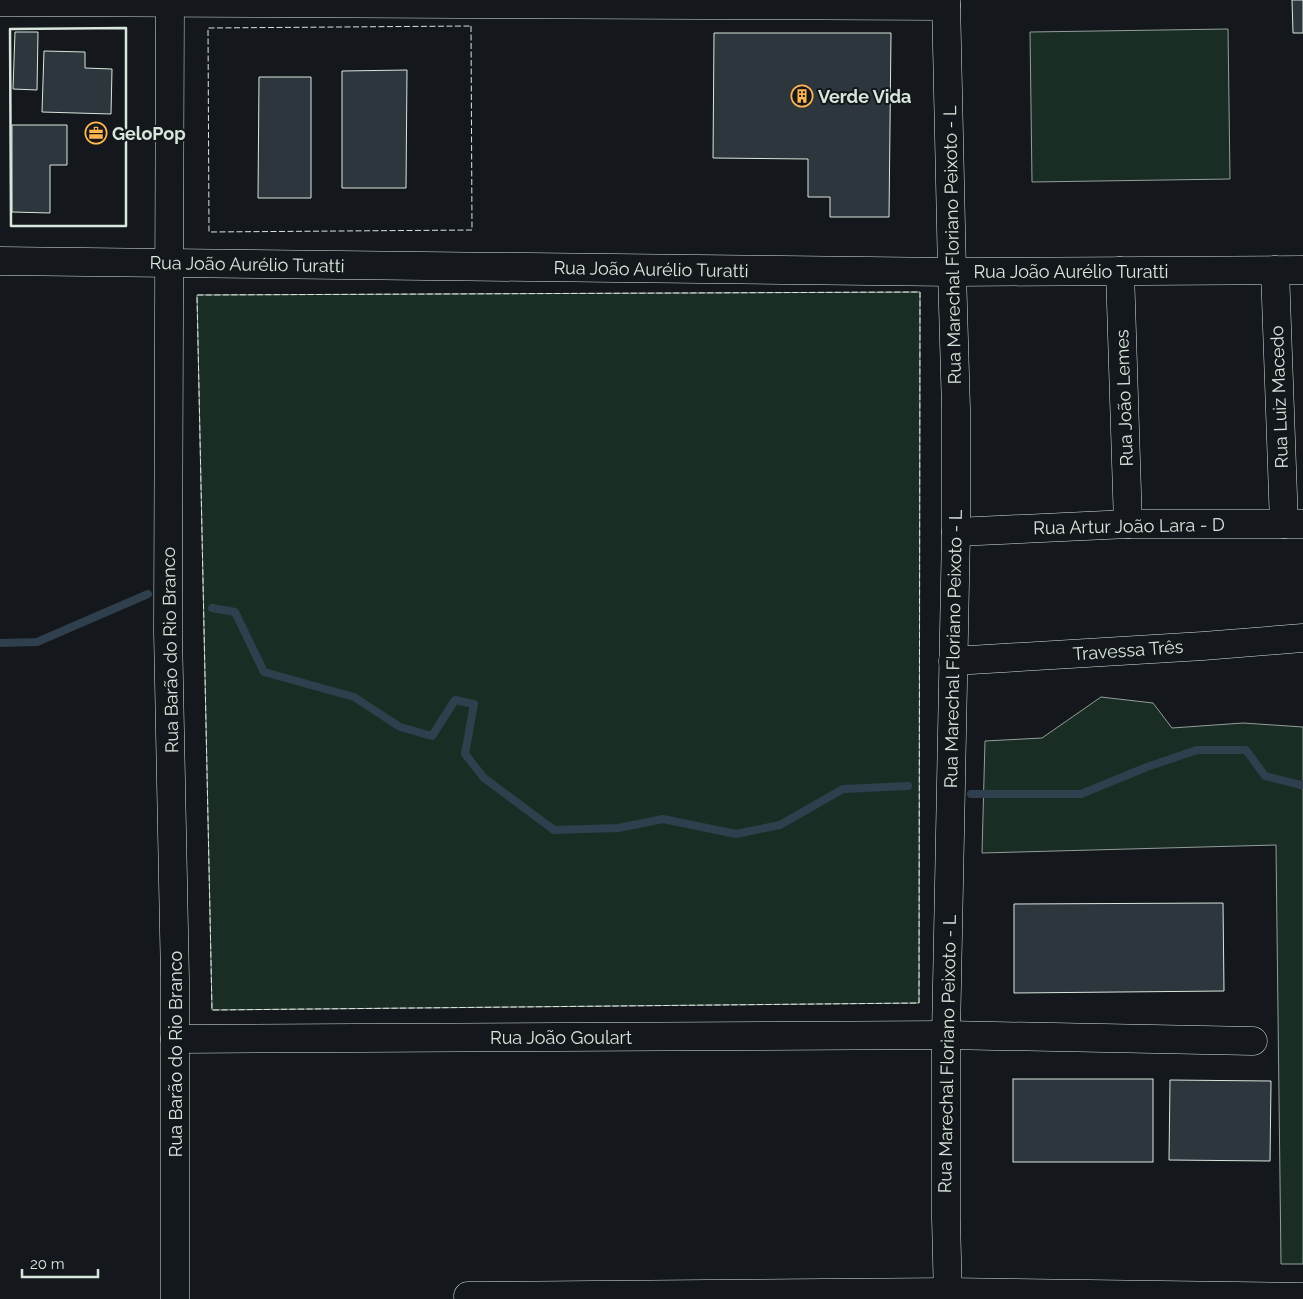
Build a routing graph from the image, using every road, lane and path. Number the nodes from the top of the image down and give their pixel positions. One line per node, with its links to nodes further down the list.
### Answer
1 (170, 1): 2 (street); 3 (street); 5 (street, Rua Barão do Rio Branco)
2 (0, 2)
3 (946, 3): 9 (street, Rua Marechal Floriano Peixoto - L)
4 (0, 261): 5 (street, Rua João Aurélio Turatti)
5 (169, 263): 9 (street, Rua João Aurélio Turatti); 16 (street, Rua Barão do Rio Branco)
6 (1275, 270): 7 (street, Rua João Aurélio Turatti); 8 (street, Rua João Aurélio Turatti); 11 (street, Rua Luiz Macedo)
7 (1303, 270)
8 (1120, 271): 9 (street, Rua João Aurélio Turatti); 10 (street, Rua João Lemes)
9 (952, 272): 12 (street, Rua Marechal Floriano Peixoto - L)
10 (1128, 524): 11 (street, Rua Artur João Lara - D); 12 (street, Rua Artur João Lara - D)
11 (1293, 524)
12 (956, 532): 14 (street, Rua Marechal Floriano Peixoto - L)
13 (1303, 638): 14 (street, Travessa Três)
14 (953, 661): 15 (street, Rua Marechal Floriano Peixoto - L)
15 (946, 1035): 16 (street, Rua João Goulart); 17 (street, Rua João Goulart); 19 (street, Rua Marechal Floriano Peixoto - L)
16 (175, 1039): 21 (street, Rua Barão do Rio Branco)
17 (1253, 1041)
18 (468, 1296): 19 (street)
19 (948, 1296): 20 (street)
20 (1303, 1297)
21 (175, 1299)

